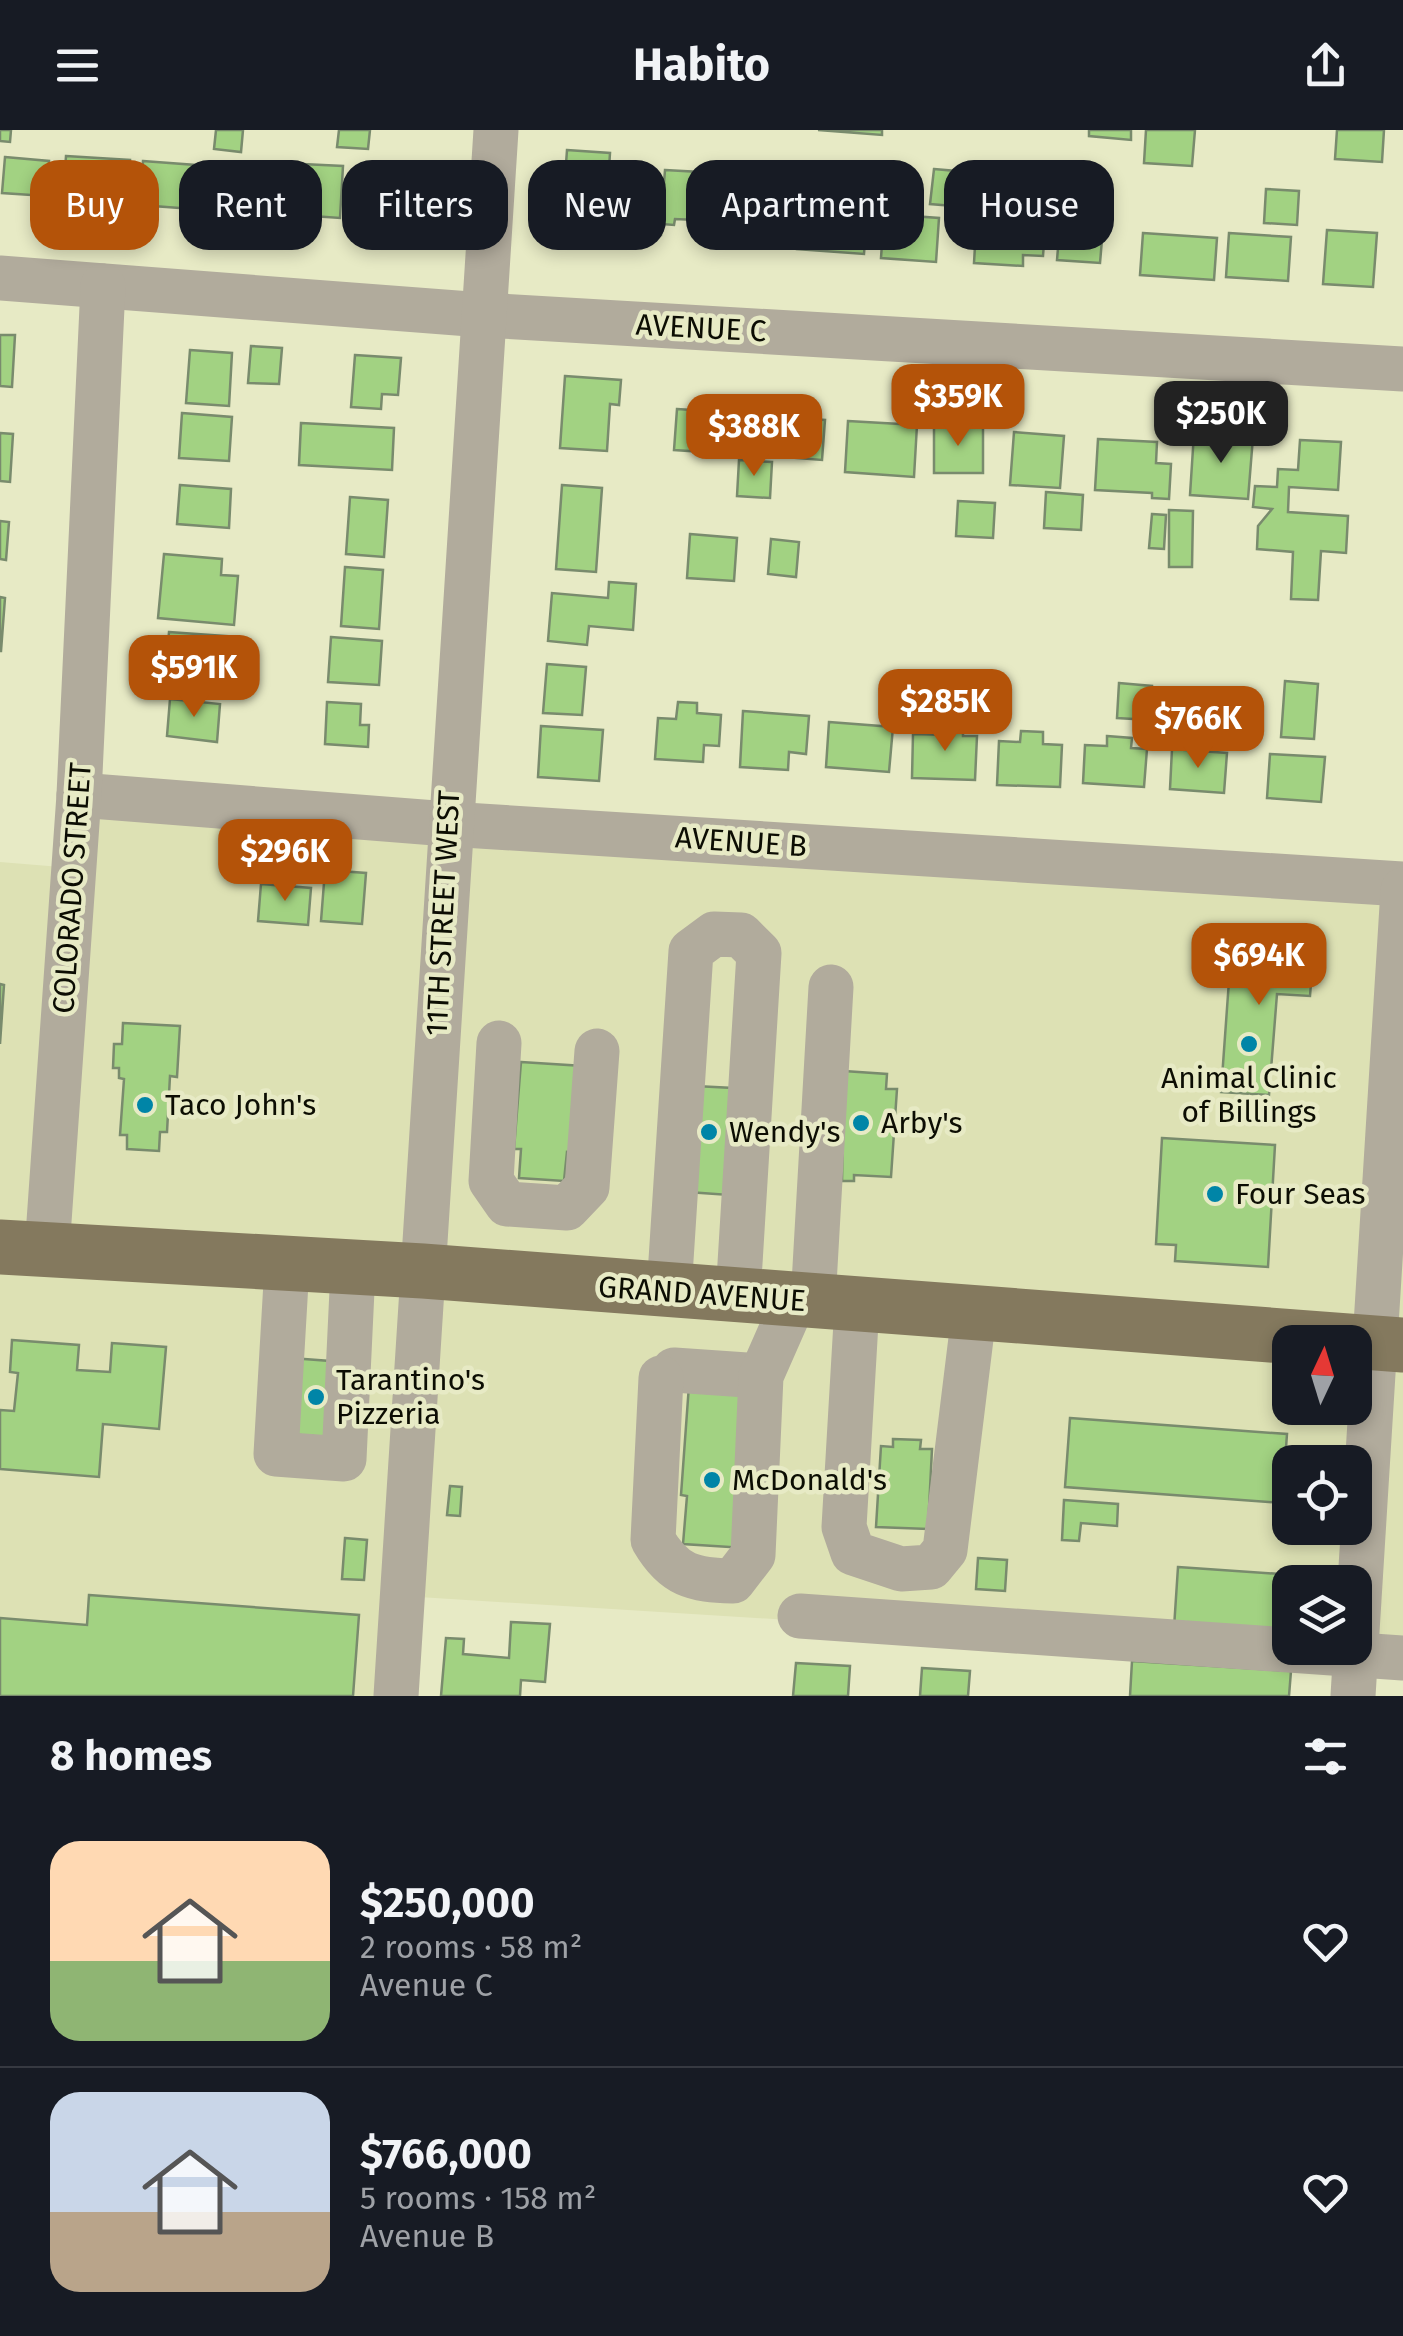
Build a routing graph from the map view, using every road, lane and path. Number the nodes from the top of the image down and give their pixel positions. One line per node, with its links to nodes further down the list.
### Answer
1 (496, 130): 4 (street, 11TH STREET WEST)
2 (0, 278): 3 (street, AVENUE C)
3 (104, 286): 4 (street, AVENUE C); 6 (street, COLORADO STREET)
4 (482, 314): 5 (street, AVENUE C); 7 (street, 11TH STREET WEST)
5 (1403, 369)
6 (79, 795): 7 (street, AVENUE B); 12 (street, COLORADO STREET)
7 (448, 824): 8 (street, AVENUE B); 15 (street, 11TH STREET WEST)
8 (1403, 887): 20 (street)
9 (831, 986): 18 (street)
10 (499, 1043): 11 (street)
11 (596, 1051)
12 (24, 1249): 13 (main road, GRAND AVENUE)
13 (287, 1265): 14 (main road, GRAND AVENUE); 22 (street)
14 (353, 1269): 15 (main road, GRAND AVENUE); 22 (street)
15 (422, 1272): 16 (main road, GRAND AVENUE); 23 (street, 11TH STREET WEST)
16 (669, 1291): 17 (main road, GRAND AVENUE); 17 (street)
17 (738, 1296): 18 (main road, GRAND AVENUE)
18 (821, 1303): 19 (main road, GRAND AVENUE); 19 (street); 21 (street)
19 (974, 1314): 20 (main road, GRAND AVENUE)
20 (1389, 1344): 26 (street)
21 (761, 1376): 21 (street)
22 (344, 1459): 23 (street)
23 (411, 1464): 27 (street, 11TH STREET WEST)
24 (800, 1616): 26 (street)
25 (1403, 1658): 26 (street)
26 (1354, 1675)
27 (396, 1696)

